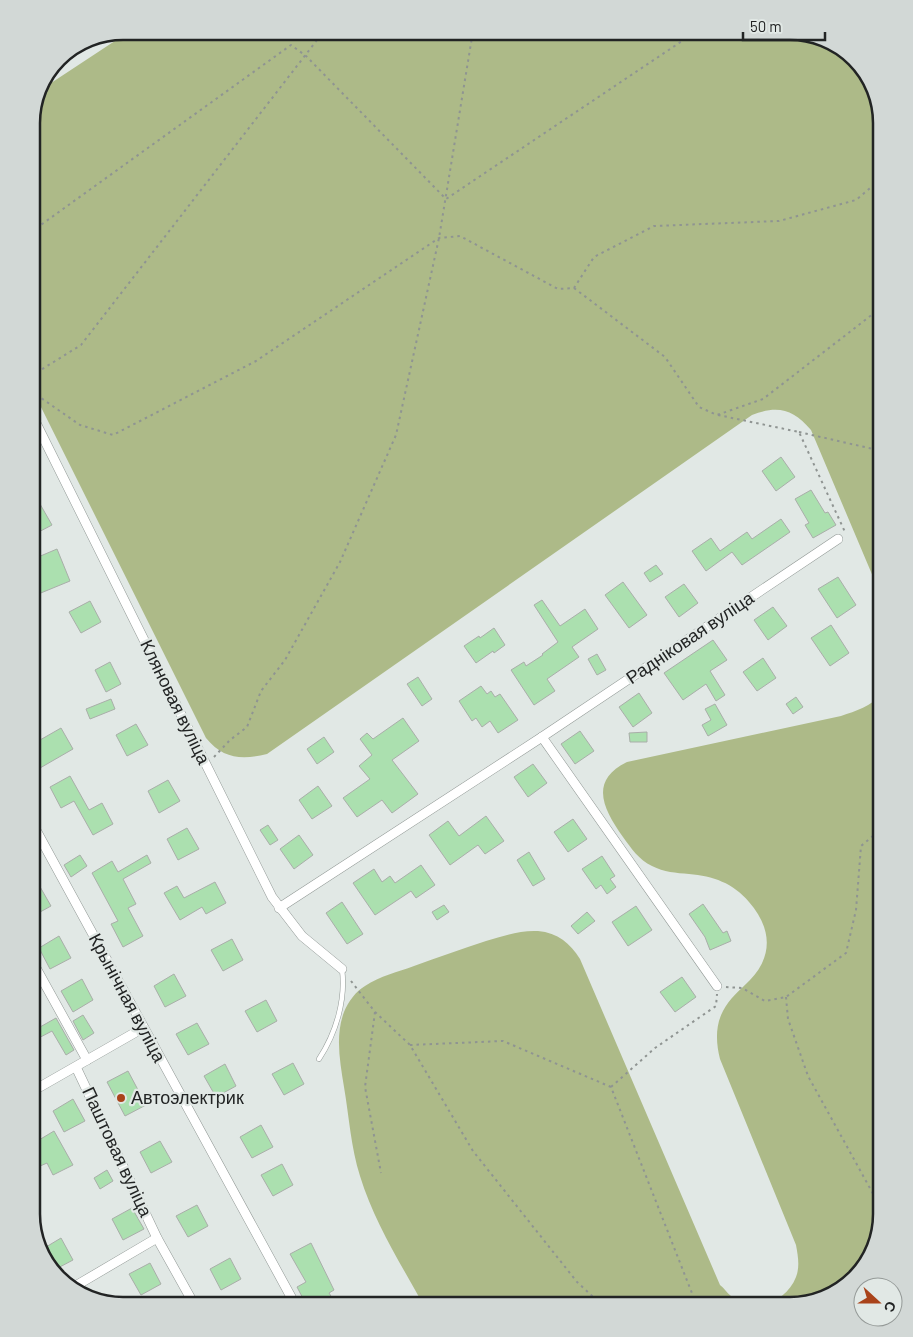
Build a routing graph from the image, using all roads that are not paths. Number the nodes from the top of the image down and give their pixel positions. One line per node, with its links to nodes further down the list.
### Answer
1 (40, 432): 5 (street, Кляновая вуліца)
2 (838, 539): 3 (street, Радніковая вуліца)
3 (542, 736): 5 (street, Радніковая вуліца); 8 (street)
4 (40, 838): 9 (street, Крынічная вуліца)
5 (279, 908): 6 (street, Кляновая вуліца)
6 (342, 969): 10 (lane)
7 (40, 975): 11 (street)
8 (718, 986)
9 (143, 1028): 11 (street, Паштовая вуліца); 17 (street, Крынічная вуліца)
10 (319, 1059)
11 (87, 1060): 12 (street, Паштовая вуліца)
12 (76, 1067): 13 (street, Паштовая вуліца); 14 (street, Паштовая вуліца)
13 (40, 1087)
14 (157, 1238): 15 (street); 16 (street, Паштовая вуліца)
15 (79, 1284)
16 (190, 1297)
17 (291, 1297)

